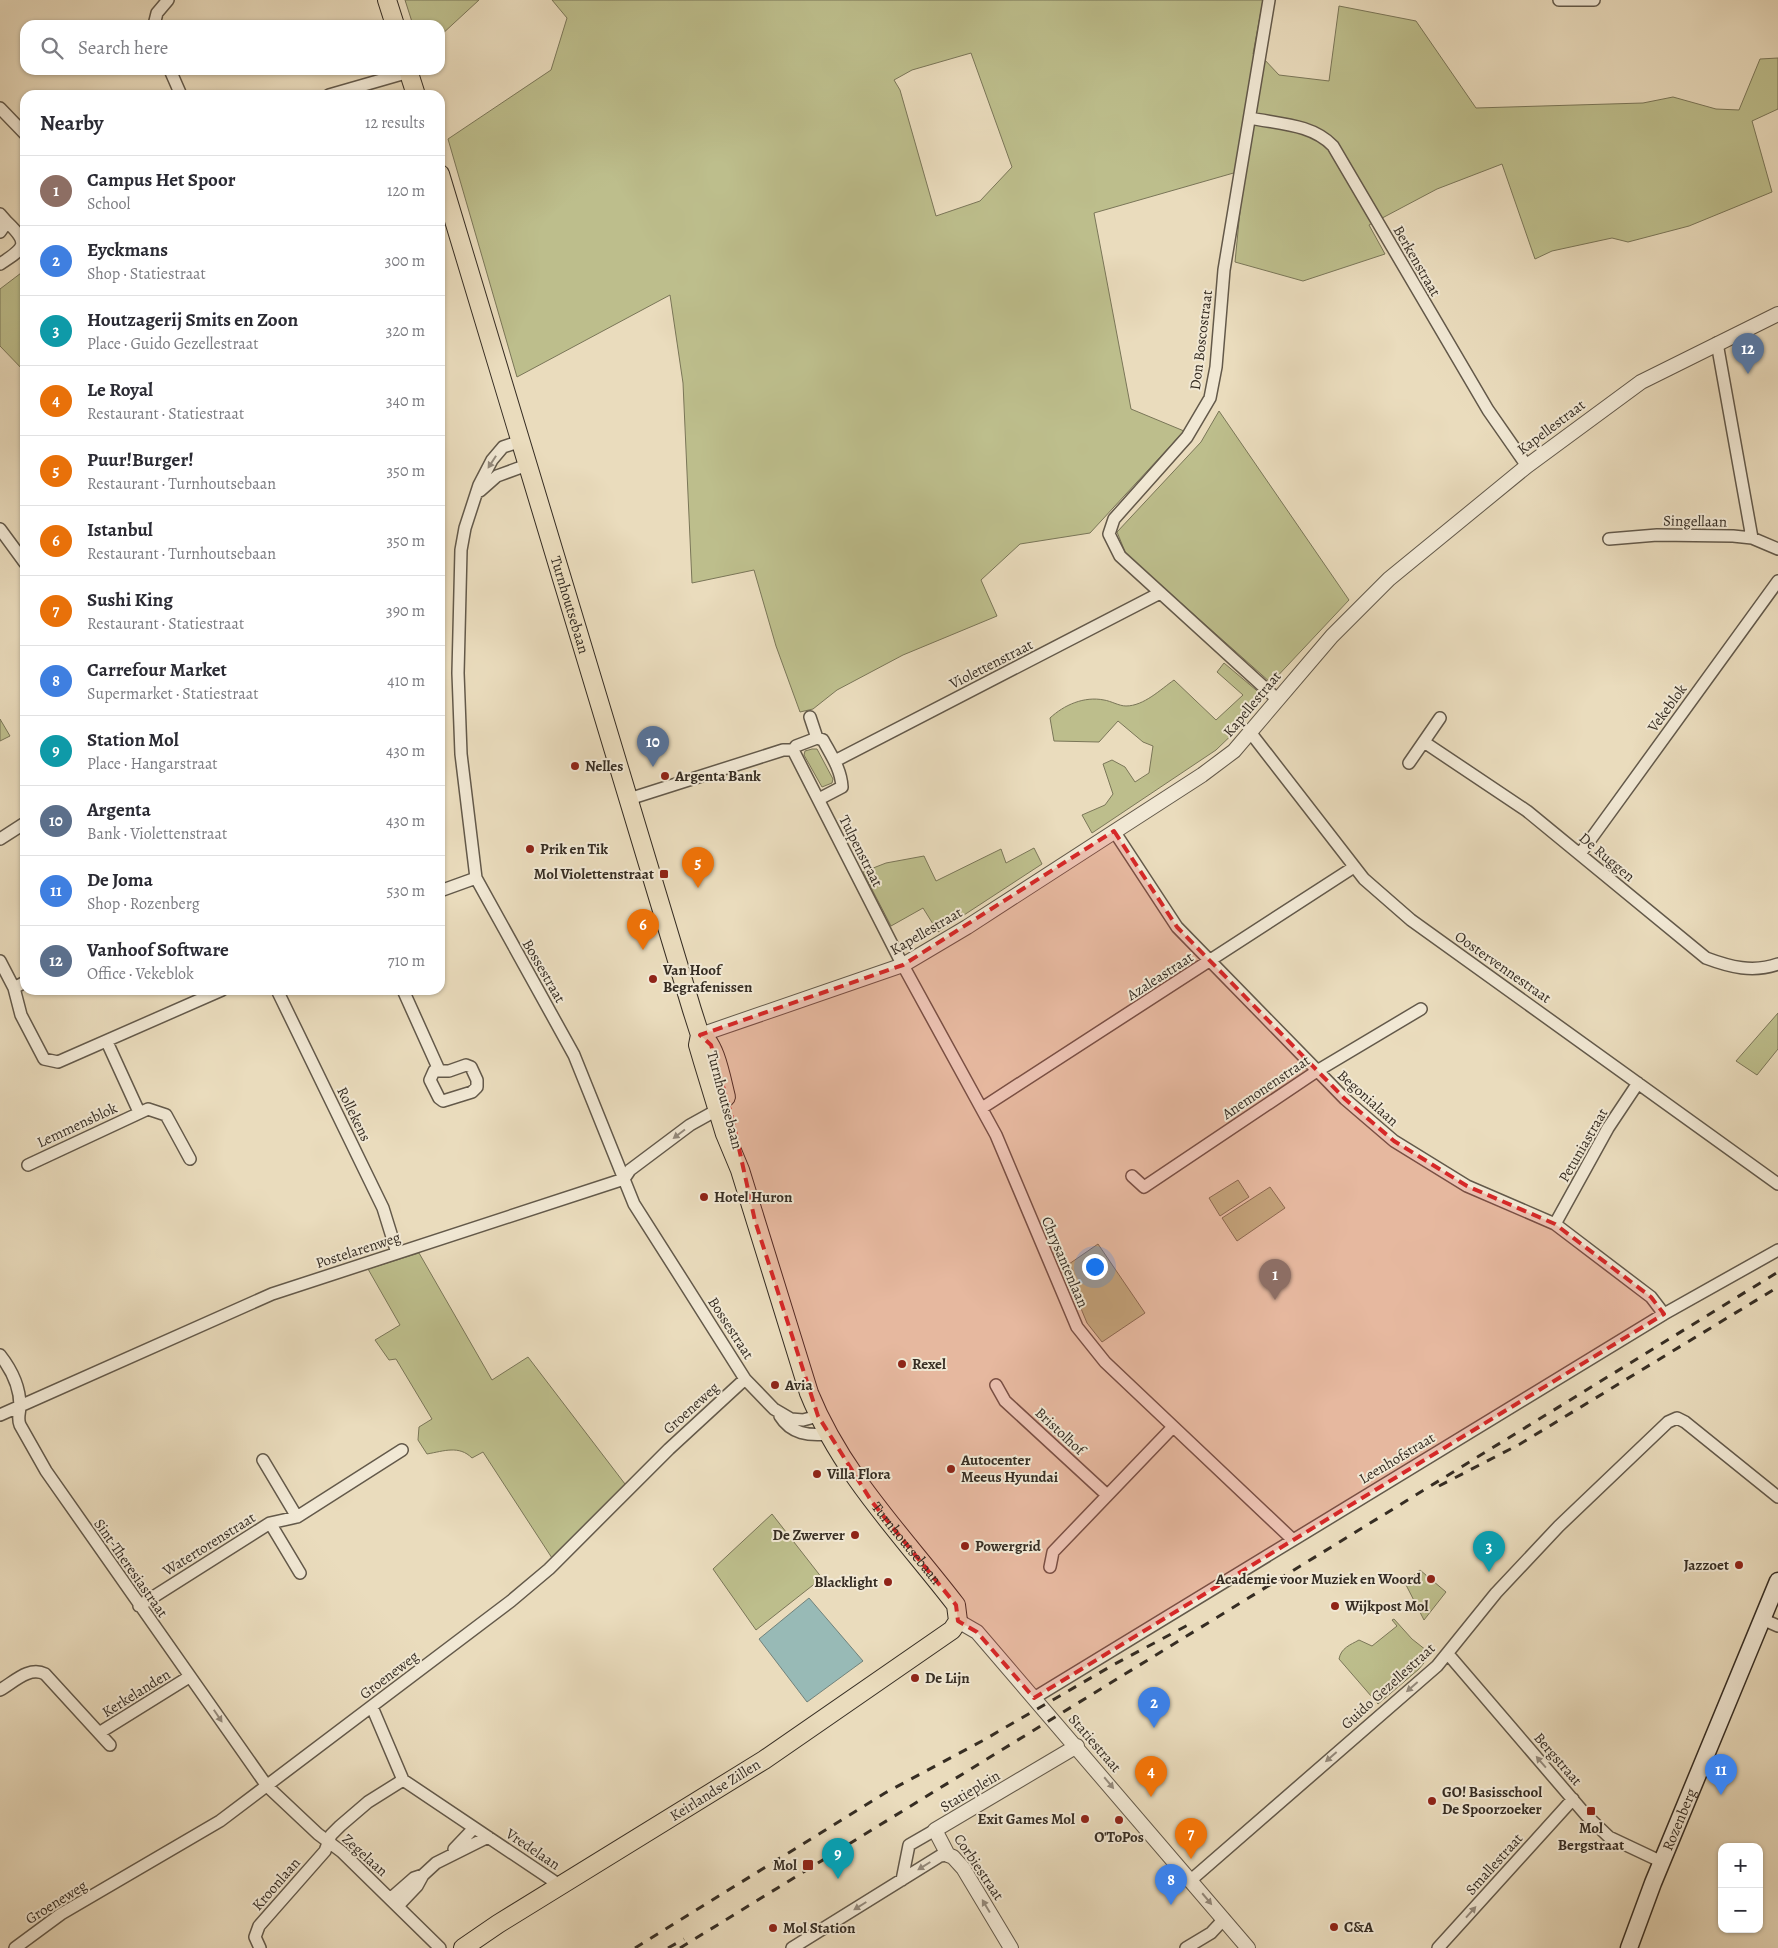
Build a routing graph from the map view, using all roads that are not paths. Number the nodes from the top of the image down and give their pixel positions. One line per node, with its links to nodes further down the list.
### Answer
1 (168, 0): 6 (street)
2 (387, 0): 7 (main road)
3 (1269, 0): 15 (street, Don Boscostraat)
4 (1559, 0): 5 (street)
5 (1594, 0)
6 (155, 20)
7 (393, 20)
8 (172, 75): 11 (street)
9 (396, 75): 12 (street)
10 (410, 75): 13 (main road)
11 (179, 90)
12 (346, 90)
13 (415, 90)
14 (0, 108): 16 (street)
15 (1250, 118): 27 (street, Berkenstraat); 35 (street, Don Boscostraat)
16 (20, 129)
17 (445, 190): 25 (main road, Turnhoutsebaan)
18 (4, 218): 19 (street); 20 (street)
19 (0, 232)
20 (20, 234)
21 (20, 248): 22 (street)
22 (0, 264)
23 (1778, 314): 24 (street, Kapellestraat)
24 (1717, 343): 27 (street, Kapellestraat); 30 (street)
25 (521, 441): 26 (main road, Turnhoutsebaan); 28 (street, Bossestraat, one-way to 28)
26 (528, 465): 28 (street, Bossestraat); 46 (main road, Turnhoutsebaan)
27 (1527, 466): 36 (street, Kapellestraat)
28 (477, 495): 52 (street, Bossestraat)
29 (0, 529): 33 (street)
30 (1752, 538): 31 (street, Singellaan); 32 (street, Singellaan)
31 (1609, 539)
32 (1778, 549)
33 (20, 556)
34 (1778, 581): 50 (street, Vekeblok)
35 (1160, 592): 36 (street, Don Boscostraat); 43 (street, Violettenstraat)
36 (1277, 699): 39 (street, Kapellestraat)
37 (810, 717): 40 (street)
38 (1440, 718): 41 (street)
39 (1250, 732): 48 (street, Kapellestraat); 51 (street, Oostervennestraat)
40 (818, 738): 42 (street); 43 (street)
41 (1424, 742): 44 (street); 50 (street, De Ruggen)
42 (793, 750): 45 (street, Tulpenstraat); 46 (street)
43 (835, 761): 45 (street)
44 (1409, 763)
45 (819, 798): 57 (street, Tulpenstraat)
46 (629, 799): 64 (main road, Turnhoutsebaan)
47 (20, 826): 49 (street)
48 (1114, 831): 55 (street, Begonialaan); 57 (street, Kapellestraat)
49 (0, 839)
50 (1580, 854): 56 (street, De Ruggen)
51 (1354, 867): 55 (street, Azaleastraat); 68 (street, Oostervennestraat)
52 (476, 878): 53 (street); 76 (street, Bossestraat)
53 (445, 889)
54 (0, 961): 59 (street)
55 (1210, 962): 67 (street, Begonialaan); 69 (street, Azaleastraat)
56 (1778, 964)
57 (903, 965): 64 (street, Kapellestraat); 69 (street, Chrysantenlaan)
58 (20, 985): 59 (street)
59 (14, 988): 65 (street)
60 (211, 995): 65 (street)
61 (279, 995): 80 (street, Rollekens)
62 (405, 995): 66 (street)
63 (1421, 1009): 67 (street, Anemonenstraat)
64 (700, 1035): 70 (main road, Turnhoutsebaan); 74 (main road, Turnhoutsebaan)
65 (107, 1042): 71 (street, Lemmensblok)
66 (439, 1070)
67 (1317, 1071): 75 (street, Anemonenstraat); 78 (street, Begonialaan)
68 (1638, 1083): 77 (street, Oostervennestraat); 78 (street, Petuniastraat)
69 (982, 1108): 89 (street, Chrysantenlaan)
70 (717, 1110): 74 (main road, Turnhoutsebaan); 76 (street, Postelarenweg, one-way to 76)
71 (139, 1112): 72 (street, Lemmensblok); 73 (street, Lemmensblok)
72 (190, 1159)
73 (28, 1165)
74 (740, 1170): 88 (main road, Turnhoutsebaan)
75 (1132, 1176)
76 (624, 1179): 80 (street, Postelarenweg); 83 (street, Bossestraat)
77 (1778, 1184)
78 (1555, 1224): 81 (street, Begonialaan)
79 (1778, 1250): 81 (street, Leenhofstraat)
80 (397, 1253): 85 (street, Postelarenweg)
81 (1664, 1314): 97 (street, Leenhofstraat)
82 (0, 1355): 85 (street, Sint-Theresiastraat)
83 (745, 1379): 86 (street, Bossestraat); 109 (street, Groeneweg)
84 (996, 1385): 93 (street, Bristolhof)
85 (20, 1406): 87 (street, Postelarenweg); 101 (street, Sint-Theresiastraat)
86 (778, 1412): 88 (street, Bossestraat); 90 (street, Bossestraat)
87 (0, 1415)
88 (818, 1416): 90 (main road, Turnhoutsebaan)
89 (1173, 1426): 93 (street); 97 (street, Chrysantenlaan)
90 (828, 1434): 103 (main road, Turnhoutsebaan)
91 (402, 1450): 95 (street, Watertorenstraat)
92 (263, 1460): 95 (street)
93 (1107, 1495): 98 (street)
94 (1778, 1497): 105 (street, Guido Gezellestraat)
95 (297, 1517): 96 (street, Watertorenstraat)
96 (270, 1523): 99 (street, Watertorenstraat); 101 (street, Watertorenstraat)
97 (1292, 1539): 108 (street, Leenhofstraat)
98 (1050, 1567)
99 (300, 1573)
100 (1778, 1581): 102 (main road, Rozenberg)
101 (139, 1606): 106 (street, Sint-Theresiastraat)
102 (1762, 1619): 104 (street); 122 (main road, Rozenberg)
103 (958, 1621): 108 (street); 125 (main road, Keirlandse Zillen)
104 (1778, 1626)
105 (1448, 1654): 115 (street, Bergstraat, one-way to 105); 124 (street, Guido Gezellestraat, one-way to 124)
106 (189, 1677): 110 (street, Kerkelanden); 114 (street, Sint-Theresiastraat, one-way to 114)
107 (0, 1690): 110 (street, Kerkelanden)
108 (1034, 1698): 112 (street, Statiestraat)
109 (372, 1707): 113 (street); 114 (street, Groeneweg)
110 (99, 1733): 111 (street, Kerkelanden)
111 (110, 1745)
112 (1077, 1746): 117 (street, Statieplein); 124 (street, Statiestraat, one-way to 124)
113 (403, 1780): 116 (street, Vredelaan); 119 (street)
114 (267, 1786): 119 (street, Zegelaan); 128 (street, Groeneweg)
115 (1573, 1799): 122 (street, Bergstraat); 136 (street, Smallestraat, one-way to 115)
116 (474, 1828): 118 (street, Vredelaan); 120 (street, Vredelaan)
117 (935, 1830): 121 (street, Corbiestraat); 123 (street, Statieplein)
118 (488, 1837): 120 (street, Vredelaan); 125 (street, Vredelaan)
119 (328, 1842): 126 (street, Zegelaan); 129 (street, Kroonlaan)
120 (450, 1854): 126 (street, Vredelaan)
121 (948, 1855): 123 (street, one-way to 123); 133 (street, Corbiestraat, one-way to 121)
122 (1662, 1862): 137 (main road, Rozenberg)
123 (902, 1880): 132 (street, one-way to 132)
124 (1191, 1880): 127 (street, Statiestraat, one-way to 127)
125 (561, 1886): 131 (main road, Keirlandse Zillen)
126 (394, 1902): 130 (street, Zegelaan)
127 (1224, 1919): 134 (street); 135 (street, Statiestraat)
128 (15, 1948)
129 (260, 1948)
130 (440, 1948)
131 (464, 1948)
132 (792, 1948)
133 (1011, 1948)
134 (1186, 1948)
135 (1248, 1948)
136 (1438, 1948)
137 (1629, 1948)

